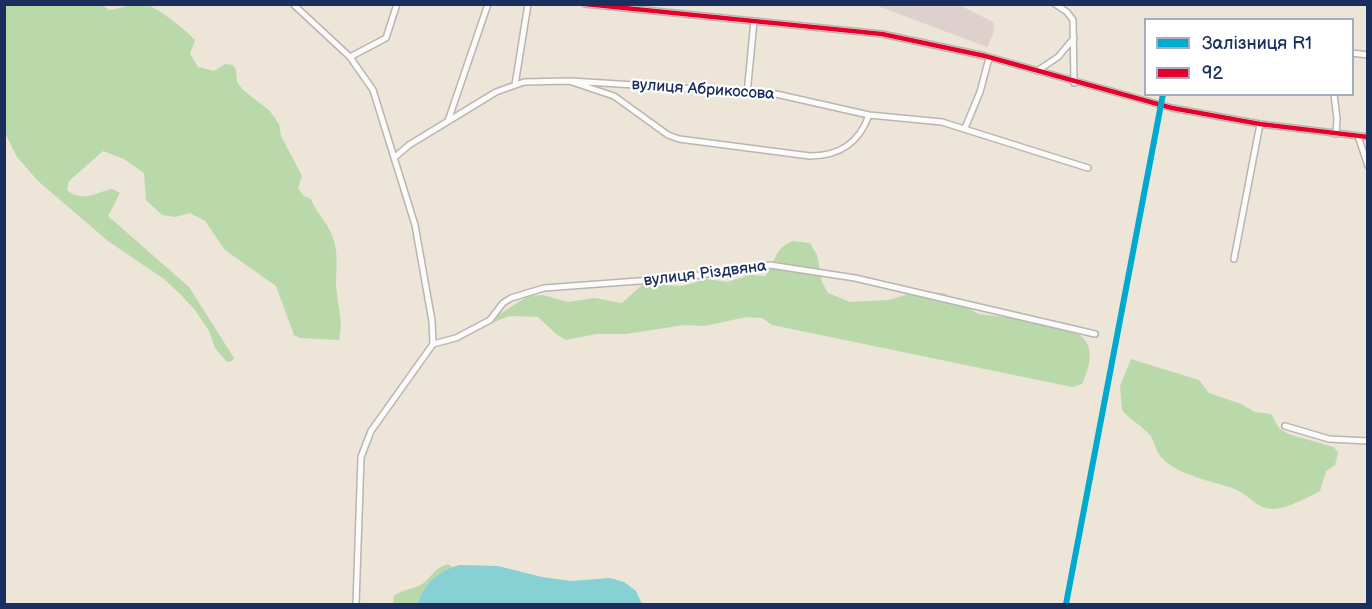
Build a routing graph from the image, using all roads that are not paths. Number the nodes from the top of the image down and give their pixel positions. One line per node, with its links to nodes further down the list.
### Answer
1 (292, 4): 9 (street)
2 (397, 4): 9 (street)
3 (488, 4): 18 (street)
4 (528, 4): 14 (street)
5 (585, 4): 7 (street)
6 (1054, 4): 8 (street)
7 (754, 21): 10 (street); 15 (street)
8 (1075, 36): 11 (street); 13 (street)
9 (350, 57): 24 (street)
10 (989, 58): 11 (street); 20 (street)
11 (1036, 72): 13 (street)
12 (570, 81): 14 (street, вулиця Абрикосова); 15 (street, вулиця Абрикосова); 17 (street, вулиця Абрикосова)
13 (1074, 83): 19 (street)
14 (515, 84): 18 (street, вулиця Абрикосова)
15 (747, 94): 17 (street, вулиця Абрикосова)
16 (1334, 96): 21 (street)
17 (869, 115): 20 (street, вулиця Абрикосова)
18 (448, 121): 24 (street, вулиця Абрикосова)
19 (1260, 124): 21 (street); 27 (street)
20 (965, 128): 26 (street, вулиця Абрикосова)
21 (1336, 134): 22 (street)
22 (1358, 136): 23 (street); 25 (street)
23 (1368, 137)
24 (395, 157): 29 (street)
25 (1368, 166)
26 (1088, 168)
27 (1234, 259)
28 (1095, 334): 29 (street, вулиця Різдвяна)
29 (433, 344): 32 (street)
30 (1284, 426): 31 (street)
31 (1368, 441)
32 (356, 604)

